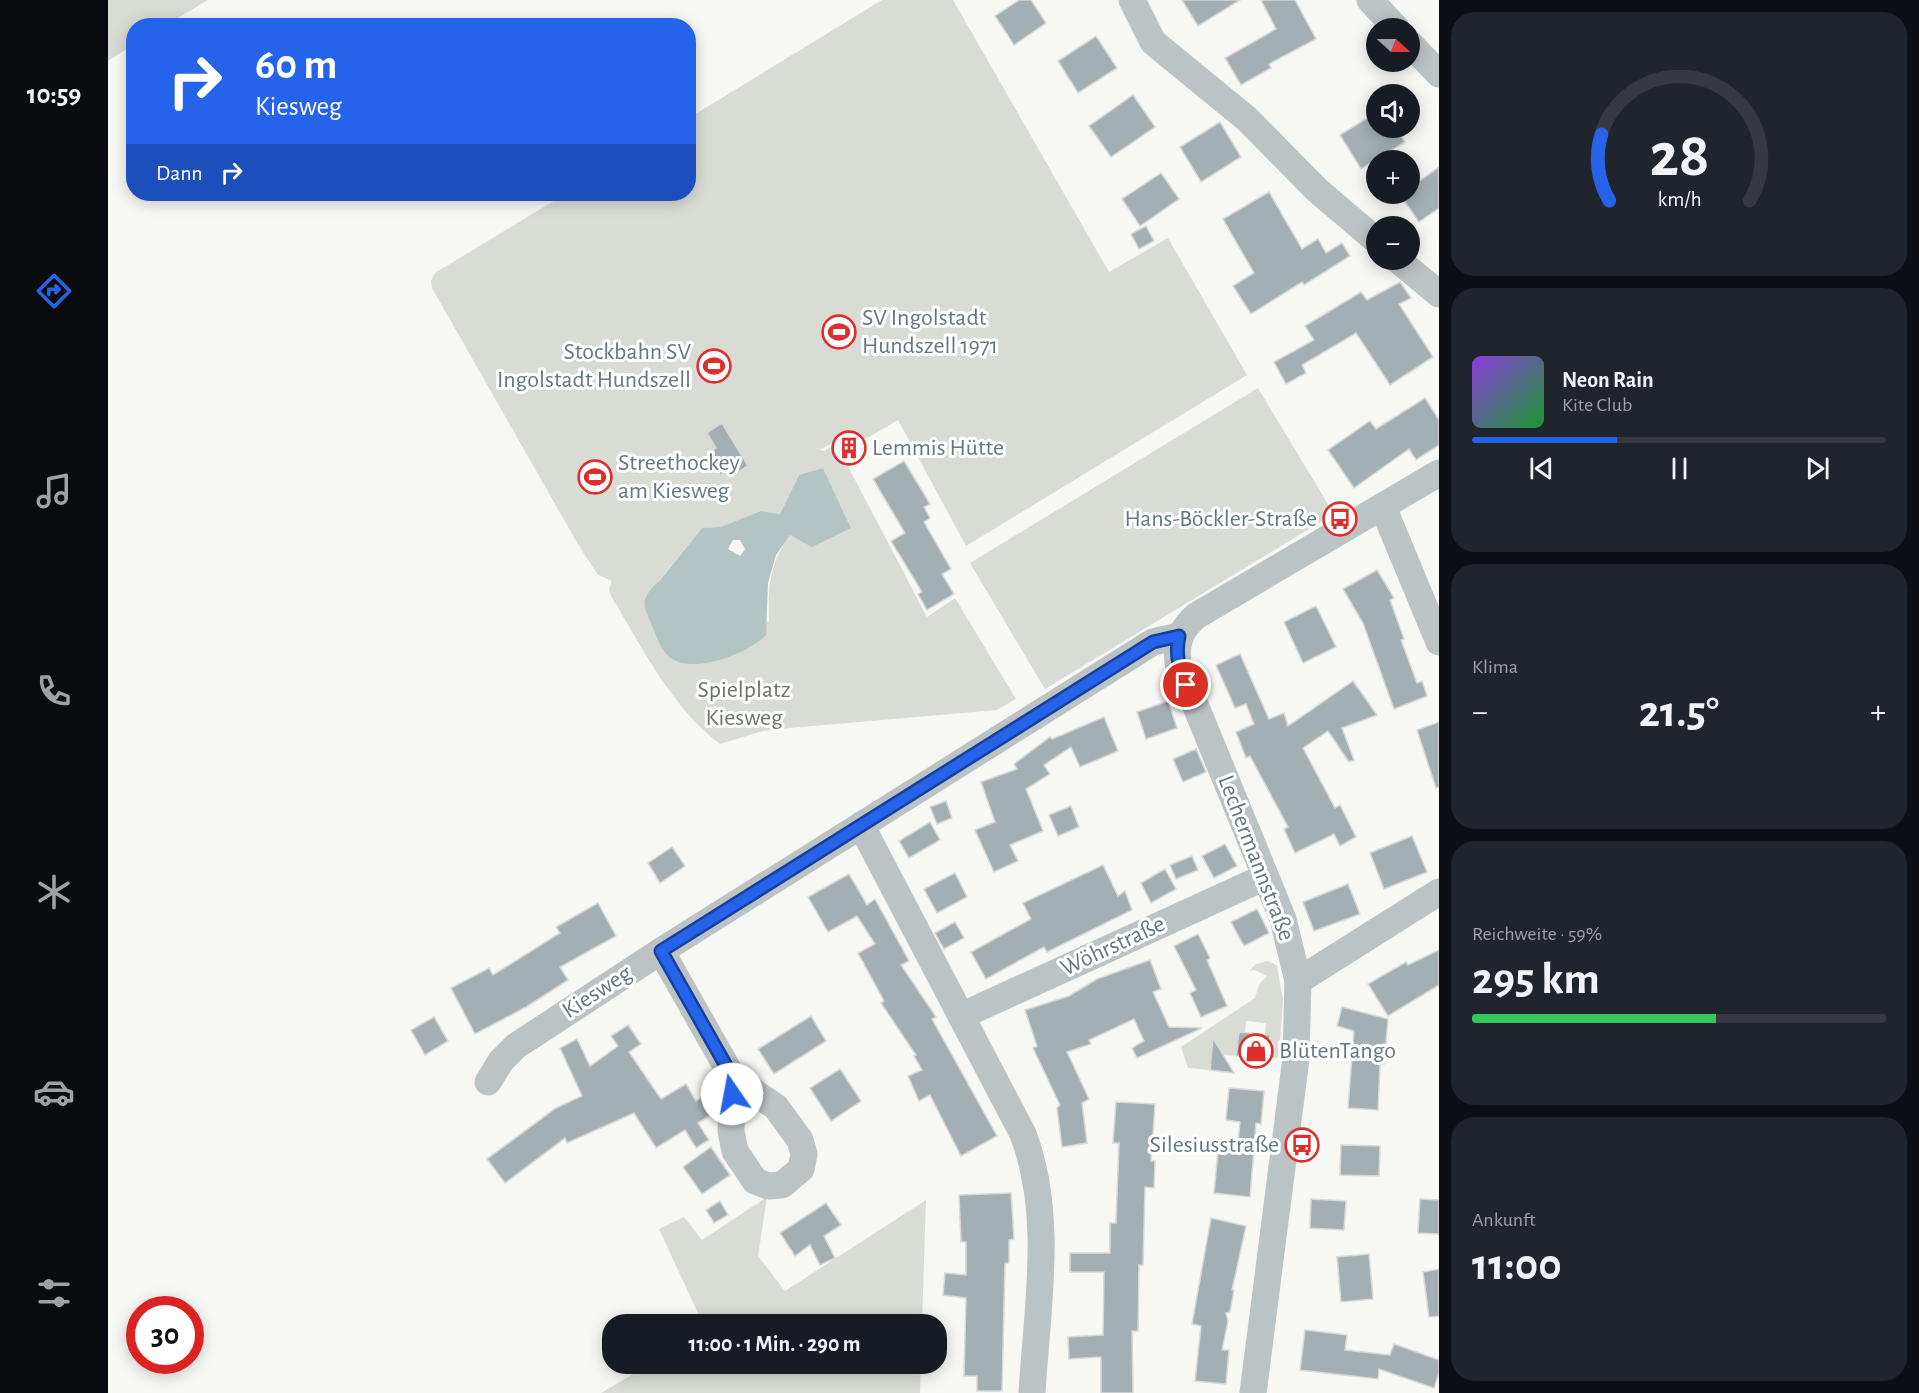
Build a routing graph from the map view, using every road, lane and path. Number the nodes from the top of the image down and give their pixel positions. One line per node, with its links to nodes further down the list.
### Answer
1 (1131, 0): 6 (street)
2 (1370, 0): 3 (street)
3 (1387, 18)
4 (1420, 54): 5 (street)
5 (1438, 72)
6 (1366, 232)
7 (1410, 270): 8 (street)
8 (1439, 294)
9 (1439, 473): 10 (street)
10 (1383, 507): 11 (street); 12 (street)
11 (1179, 636): 13 (street, Kiesweg); 14 (street, Lechermannstraße)
12 (1439, 642)
13 (861, 825): 16 (street, Kiesweg); 18 (street)
14 (1265, 877): 17 (street, Lechermannstraße); 18 (street, Wöhrstraße)
15 (1439, 892): 17 (street)
16 (661, 951): 19 (street); 20 (street, Kiesweg)
17 (1298, 981): 22 (street, Lechermannstraße)
18 (961, 1016): 21 (street)
19 (733, 1078)
20 (488, 1082)
21 (1032, 1393)
22 (1254, 1393)

